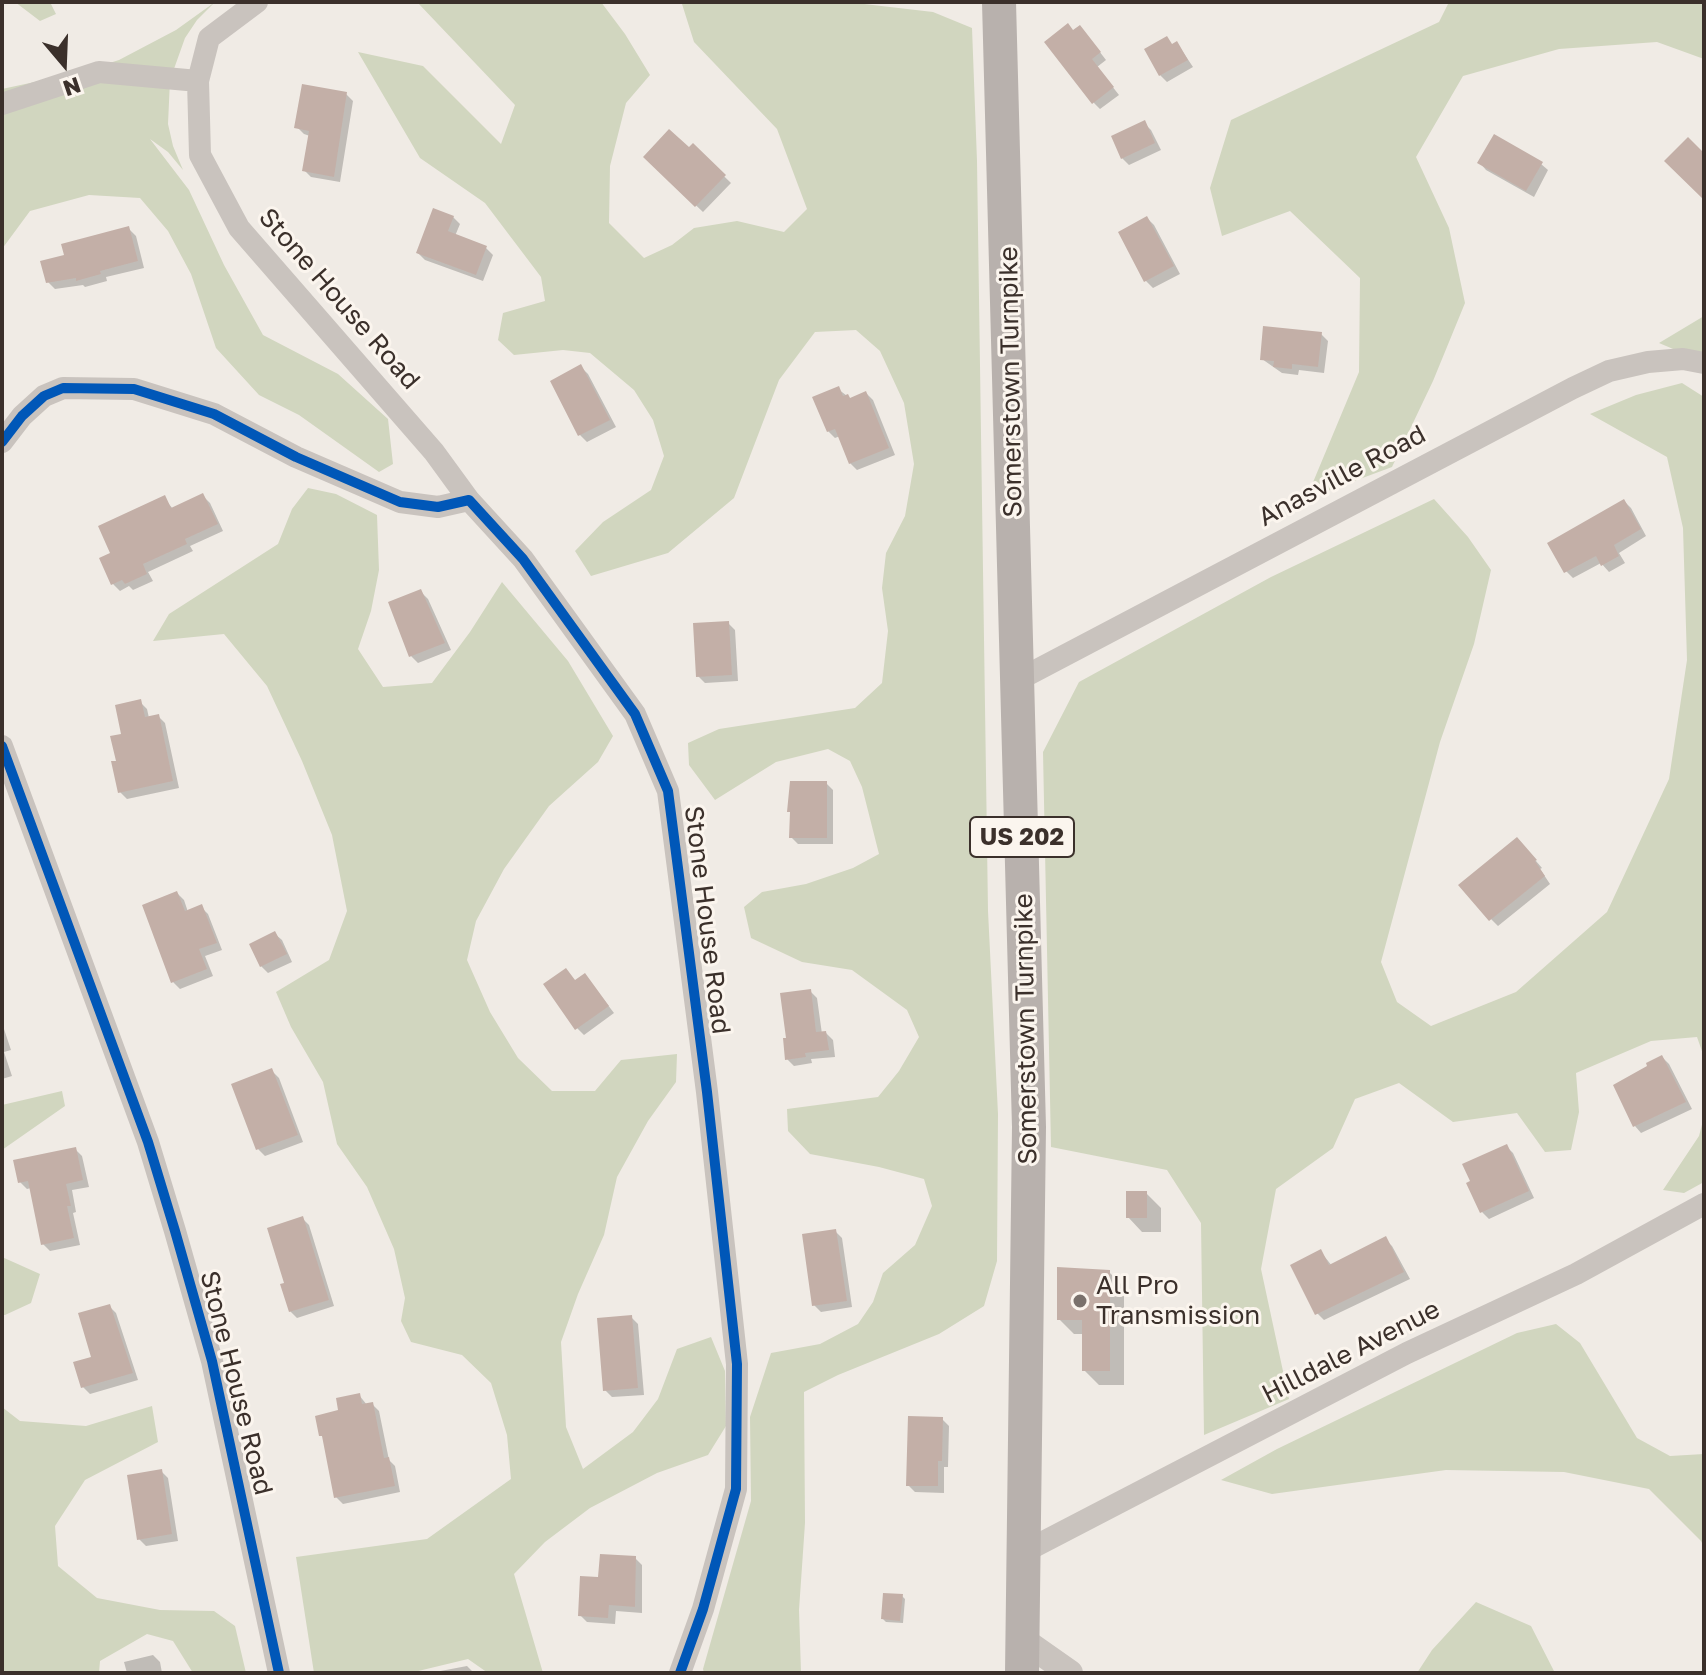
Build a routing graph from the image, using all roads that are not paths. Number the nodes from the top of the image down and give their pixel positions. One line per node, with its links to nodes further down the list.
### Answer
1 (257, 2): 3 (street, Stone House Road)
2 (999, 2): 8 (main road, Somerstown Turnpike / US 202)
3 (198, 81): 4 (street); 7 (street, Stone House Road)
4 (2, 104)
5 (1704, 363): 8 (street, Anasville Road)
6 (2, 442): 7 (street)
7 (469, 500): 14 (street, Stone House Road)
8 (1018, 680): 11 (main road, Somerstown Turnpike / US 202)
9 (2, 746): 13 (street, Stone House Road)
10 (1704, 1204): 11 (street, Hilldale Avenue)
11 (1024, 1552): 12 (main road, Somerstown Turnpike / US 202)
12 (1022, 1656): 15 (street)
13 (279, 1673)
14 (680, 1673)
15 (1070, 1673)

